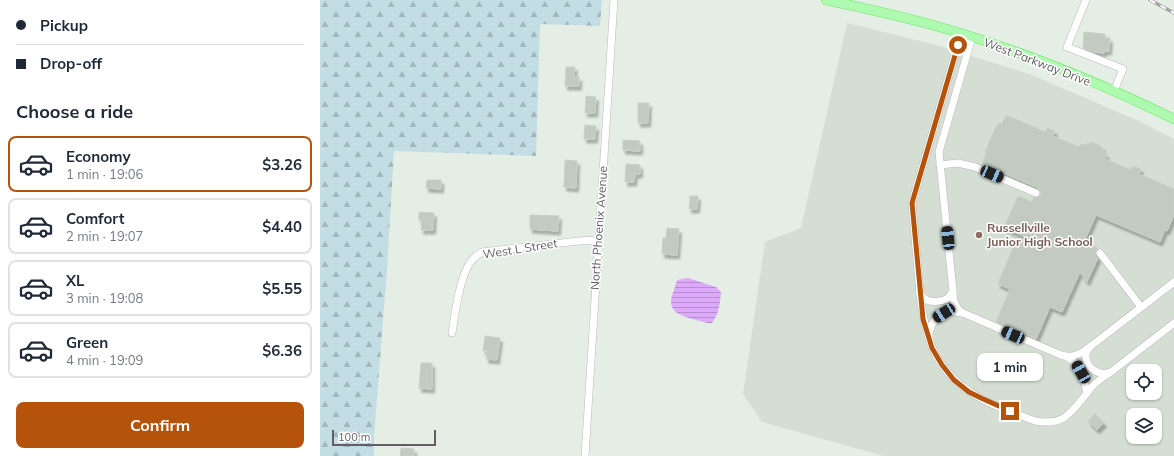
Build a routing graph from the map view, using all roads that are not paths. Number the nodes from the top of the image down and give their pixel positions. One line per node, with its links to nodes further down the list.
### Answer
1 (614, 0): 10 (street, North Phoenix Avenue)
2 (826, 0): 4 (main road, West Parkway Drive)
3 (1086, 0): 6 (street)
4 (961, 34): 5 (main road, West Parkway Drive); 14 (street)
5 (972, 37): 6 (main road, West Parkway Drive); 8 (street)
6 (1114, 91): 7 (main road, West Parkway Drive)
7 (1174, 119)
8 (940, 165): 9 (street); 13 (street)
9 (1036, 192)
10 (598, 240): 18 (street, West L Street); 24 (street, North Phoenix Avenue)
11 (1100, 253): 15 (street)
12 (1174, 282): 15 (street)
13 (953, 291): 14 (street); 16 (street)
14 (920, 294): 19 (street)
15 (1141, 307): 20 (street)
16 (963, 314): 19 (street); 21 (street)
17 (1174, 323): 22 (street)
18 (452, 333)
19 (929, 340): 23 (street)
20 (1088, 348): 21 (street); 22 (street)
21 (1067, 357): 23 (street)
22 (1111, 372): 23 (street)
23 (1087, 393)
24 (585, 456)

